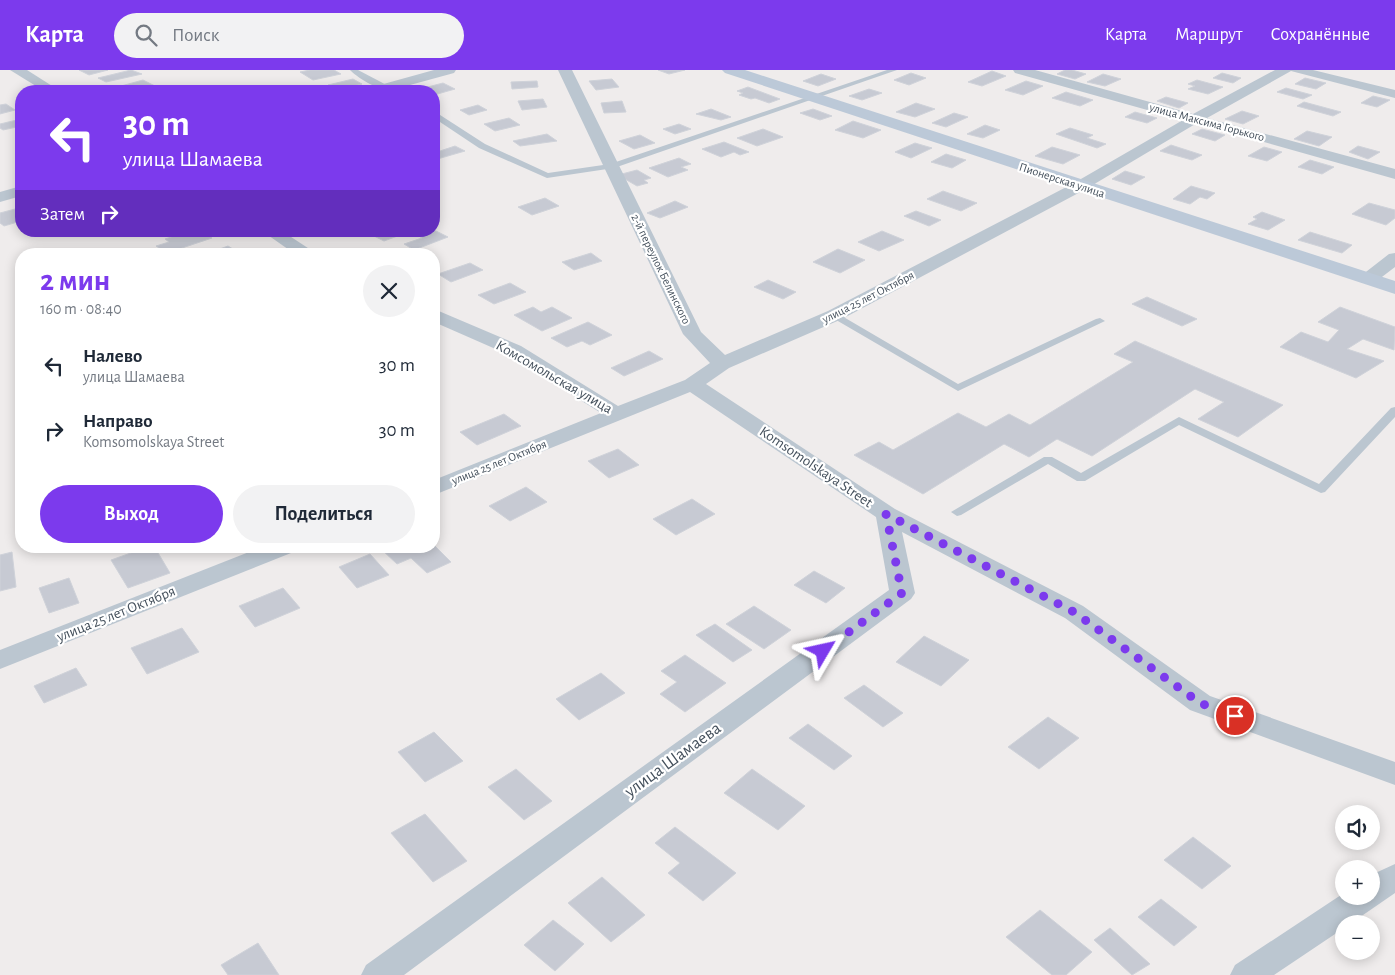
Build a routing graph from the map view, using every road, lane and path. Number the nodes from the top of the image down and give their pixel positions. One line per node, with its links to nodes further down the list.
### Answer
1 (17, 70): 10 (street)
2 (353, 70): 11 (lane)
3 (449, 70): 12 (street)
4 (565, 70): 17 (street, 2-й переулок Белинского)
5 (730, 70): 14 (street, Пионерская улица)
6 (894, 70): 14 (lane)
7 (1020, 70): 16 (street, улица Максима Горького)
8 (1285, 70): 16 (street, улица 25 лет Октября)
9 (1296, 70): 13 (street)
10 (43, 85)
11 (377, 85)
12 (401, 85)
13 (1395, 94)
14 (814, 96): 17 (lane); 19 (street, Пионерская улица)
15 (440, 119): 17 (lane)
16 (1194, 119): 18 (street, улица Максима Горького); 19 (street, улица 25 лет Октября)
17 (611, 166): 30 (street, 2-й переулок Белинского)
18 (1395, 174)
19 (1080, 186): 25 (street, Пионерская улица); 27 (street, улица 25 лет Октября)
20 (15, 193): 21 (street)
21 (0, 197)
22 (280, 237): 23 (street)
23 (298, 248)
24 (1395, 258): 25 (street)
25 (1368, 279): 26 (street, Пионерская улица)
26 (1395, 288)
27 (835, 315): 29 (lane); 30 (street, улица 25 лет Октября)
28 (440, 319): 32 (street, Комсомольская улица)
29 (1100, 321)
30 (722, 364): 31 (street, улица 25 лет Октября)
31 (692, 384): 32 (street, улица 25 лет Октября); 36 (street, Komsomolskaya Street)
32 (618, 415): 34 (street, улица 25 лет Октября)
33 (1393, 416): 35 (lane)
34 (440, 486)
35 (957, 512)
36 (886, 514): 39 (street, Komsomolskaya Street); 43 (street, улица Шамаева)
37 (269, 553): 38 (street, улица 25 лет Октября)
38 (0, 660)
39 (1395, 774)
40 (1395, 876): 41 (street)
41 (1380, 886)
42 (1352, 905): 44 (street)
43 (378, 975)
44 (1247, 975)

